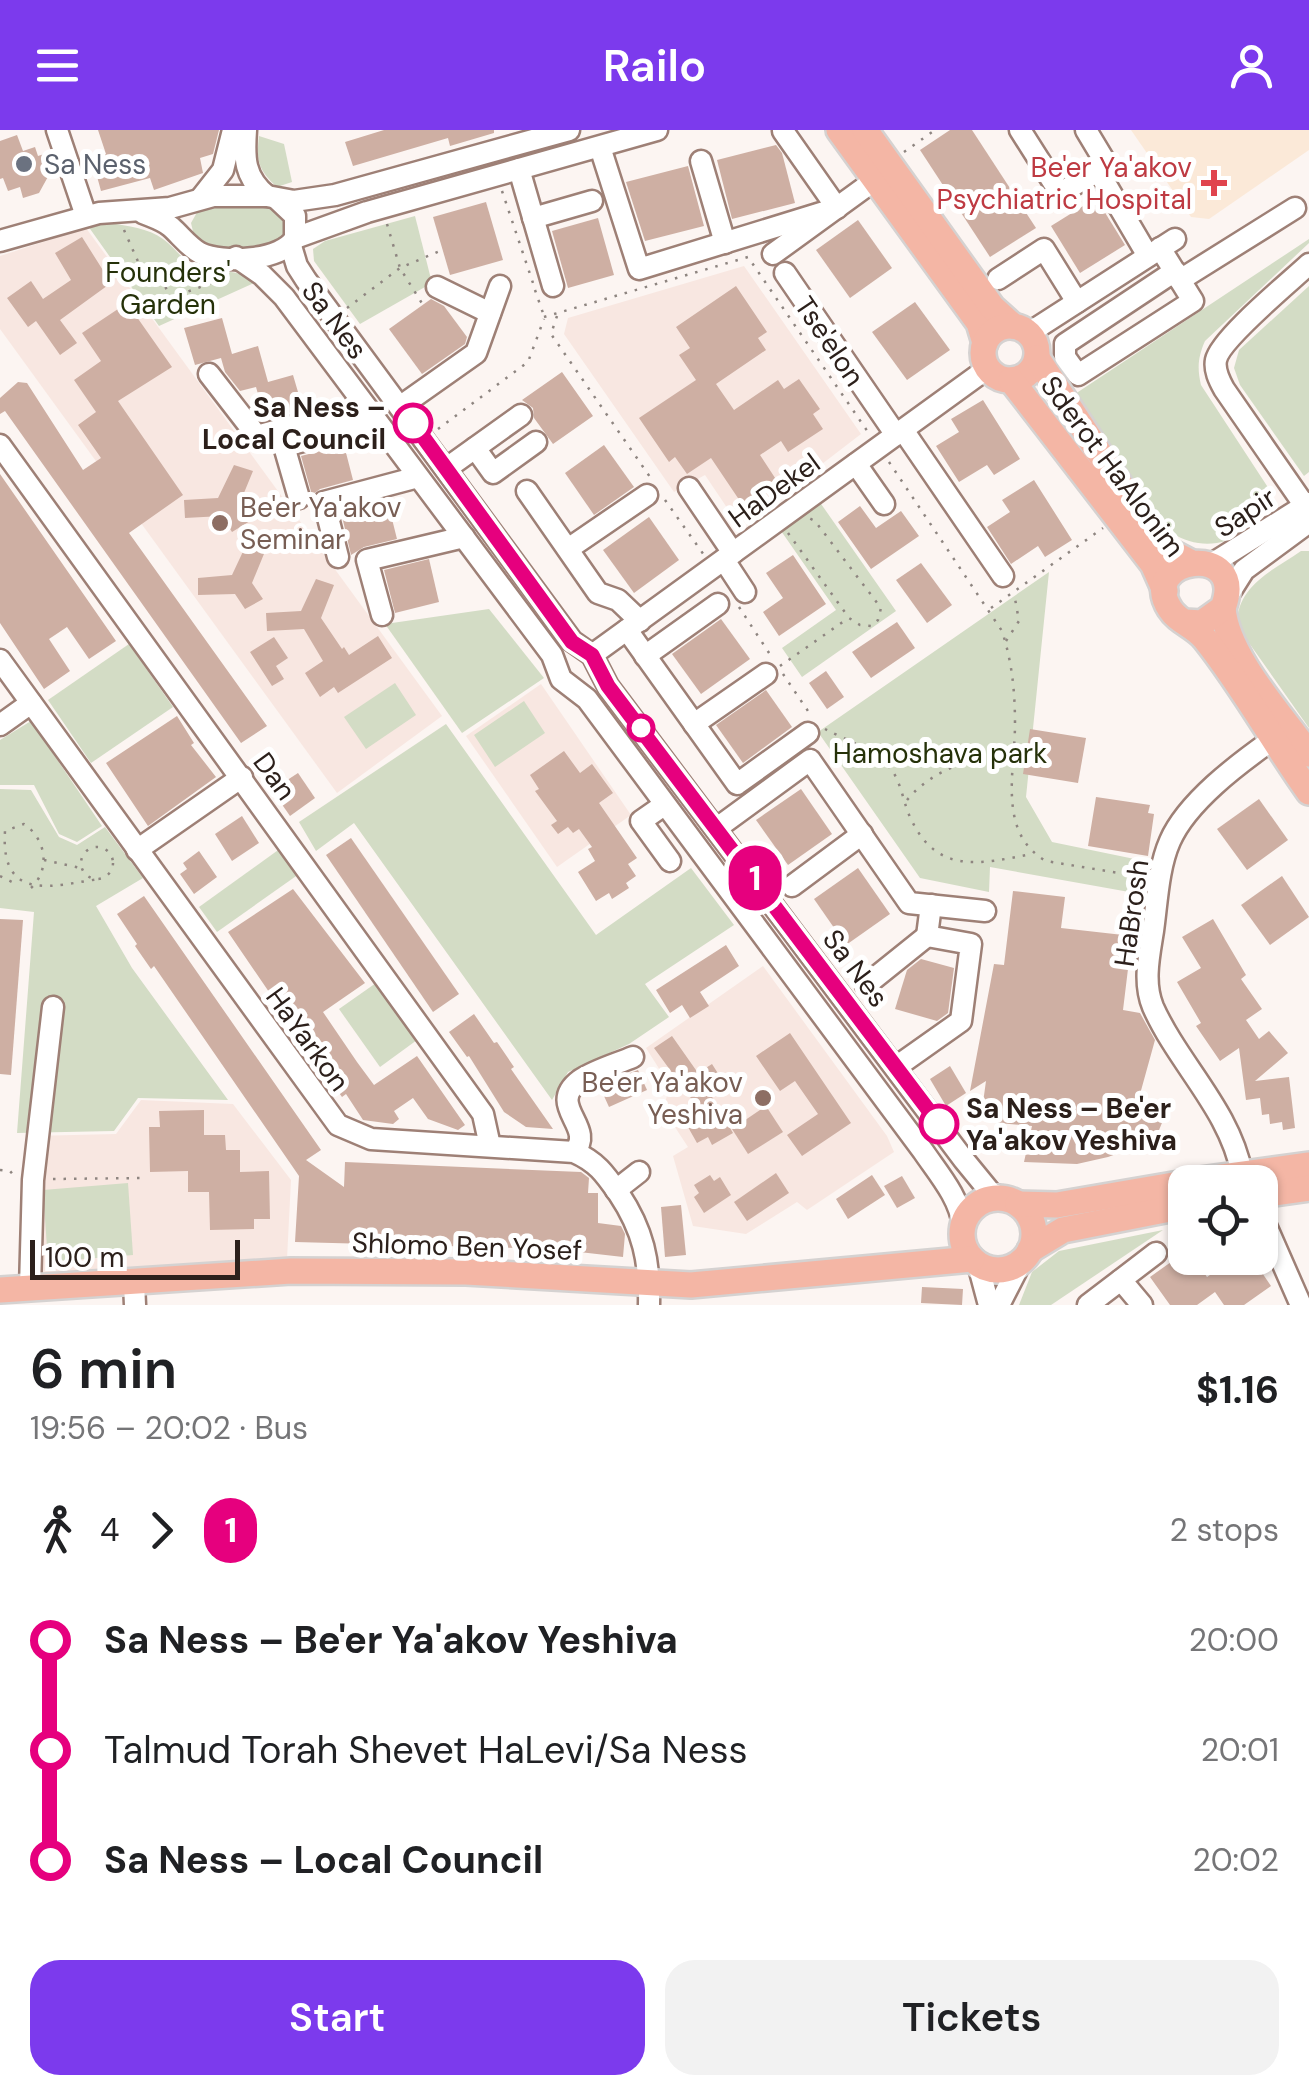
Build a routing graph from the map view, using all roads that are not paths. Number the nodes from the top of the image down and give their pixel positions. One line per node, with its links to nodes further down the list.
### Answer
1 (57, 130): 22 (street)
2 (233, 130): 17 (street)
3 (246, 130): 16 (street, Sa Nes)
4 (569, 130): 16 (street)
5 (657, 130): 11 (street)
6 (783, 130): 19 (street)
7 (840, 130): 15 (main road, Sderot HaAlonim)
8 (865, 130): 15 (main road, Sderot HaAlonim)
9 (1020, 130): 14 (street)
10 (1086, 130): 14 (street)
11 (600, 146): 13 (street); 26 (street)
12 (701, 162): 26 (street)
13 (519, 169): 23 (street); 25 (street)
14 (1098, 170): 28 (street)
15 (882, 172): 19 (street); 40 (main road, Sderot HaAlonim); 42 (main road, Sderot HaAlonim)
16 (272, 197): 17 (street); 25 (street, Sa Nes)
17 (198, 199): 21 (street); 27 (street)
18 (592, 201): 23 (street)
19 (837, 208): 26 (street); 29 (street)
20 (1295, 208): 33 (street)
21 (118, 210): 22 (street); 27 (street)
22 (86, 216): 24 (street)
23 (534, 218): 37 (street)
24 (0, 242)
25 (293, 242): 30 (street); 44 (street, Sa Nes)
26 (725, 242)
27 (188, 243): 30 (street)
28 (1161, 248): 33 (street); 38 (street)
29 (773, 254)
30 (244, 262): 45 (street, Sa Nes)
31 (1309, 264): 59 (street)
32 (784, 273): 47 (street)
33 (1178, 276): 33 (street)
34 (998, 279): 38 (street)
35 (437, 286): 39 (street)
36 (500, 286): 39 (street)
37 (553, 286)
38 (1077, 302): 40 (street)
39 (490, 313): 44 (street)
40 (1021, 329): 41 (main road); 42 (main road)
41 (1037, 358): 42 (main road); 64 (main road, Sderot HaAlonim)
42 (994, 364): 47 (street, HaDekel); 66 (main road, Sderot HaAlonim)
43 (209, 374): 45 (street)
44 (401, 406): 52 (street, Sa Nes)
45 (371, 414): 53 (street, Sa Nes); 57 (street)
46 (521, 415): 50 (street)
47 (892, 438): 51 (street, HaDekel); 65 (street)
48 (536, 442): 50 (street)
49 (0, 445): 83 (street, Dan)
50 (475, 448): 52 (street)
51 (856, 464): 58 (street); 63 (street, HaDekel)
52 (447, 468): 72 (street, Sa Nes)
53 (418, 477): 60 (street, Sa Nes); 62 (street)
54 (690, 488): 63 (street)
55 (527, 491): 61 (street)
56 (647, 495): 61 (street)
57 (299, 498)
58 (884, 504)
59 (1308, 510): 64 (street, Sapir); 67 (street, Sapir)
60 (464, 538): 68 (street); 74 (street, Sa Nes)
61 (568, 549): 70 (street)
62 (338, 557)
63 (724, 560): 70 (street, HaDekel); 71 (street)
64 (1200, 563): 66 (main road); 67 (main road)
65 (1008, 584)
66 (1165, 591): 69 (main road)
67 (1225, 602): 69 (main road); 82 (main road)
68 (382, 615)
69 (1185, 622): 81 (main road)
70 (634, 626): 71 (street); 72 (street, HaDekel)
71 (645, 656): 78 (street)
72 (592, 658): 74 (street); 76 (street); 86 (street, Sa Nes)
73 (0, 660): 77 (street, HaYarkon)
74 (559, 666): 76 (street)
75 (772, 670): 78 (street)
76 (578, 689): 85 (street, Sa Nes)
77 (31, 703): 79 (street); 88 (street, HaYarkon)
78 (694, 724): 80 (street)
79 (0, 726)
80 (808, 733)
81 (1272, 740): 84 (main road); 100 (street, HaBrosh)
82 (1309, 754)
83 (242, 776): 88 (street); 98 (street, Dan)
84 (1309, 792)
85 (664, 805): 89 (street); 110 (street, Sa Nes)
86 (718, 828): 87 (street); 97 (street, Sa Nes)
87 (862, 834): 90 (street); 91 (street)
88 (137, 850): 98 (street, HaYarkon)
89 (670, 861)
90 (792, 886)
91 (931, 905): 92 (street); 93 (street)
92 (985, 912)
93 (927, 936): 94 (street); 97 (street)
94 (866, 986)
95 (54, 1008): 117 (street)
96 (633, 1057): 99 (street)
97 (896, 1067): 108 (street, Sa Nes)
98 (490, 1146): 99 (street, HaYarkon)
99 (574, 1152): 106 (street)
100 (1240, 1165)
101 (1309, 1165): 102 (main road)
102 (1278, 1169)
103 (639, 1172): 106 (street)
104 (1168, 1185): 108 (main road)
105 (1309, 1188): 107 (main road)
106 (616, 1190): 120 (street)
107 (1278, 1192)
108 (1010, 1201): 110 (main road); 113 (main road)
109 (1168, 1209): 113 (main road)
110 (962, 1228): 114 (main road); 115 (main road)
111 (1278, 1252): 121 (street)
112 (1156, 1253): 116 (street)
113 (1025, 1256): 115 (main road); 123 (street)
114 (932, 1261): 115 (main road, Shlomo Ben Yosef); 120 (main road, Shlomo Ben Yosef)
115 (975, 1262): 122 (street)
116 (1121, 1280): 124 (street); 125 (street)
117 (30, 1288): 118 (main road, Shlomo Ben Yosef); 119 (main road, Shlomo Ben Yosef)
118 (0, 1290)
119 (134, 1294): 120 (main road, Shlomo Ben Yosef)
120 (649, 1295)
121 (1301, 1303)
122 (989, 1305)
123 (998, 1305)
124 (1088, 1305)
125 (1142, 1305)

